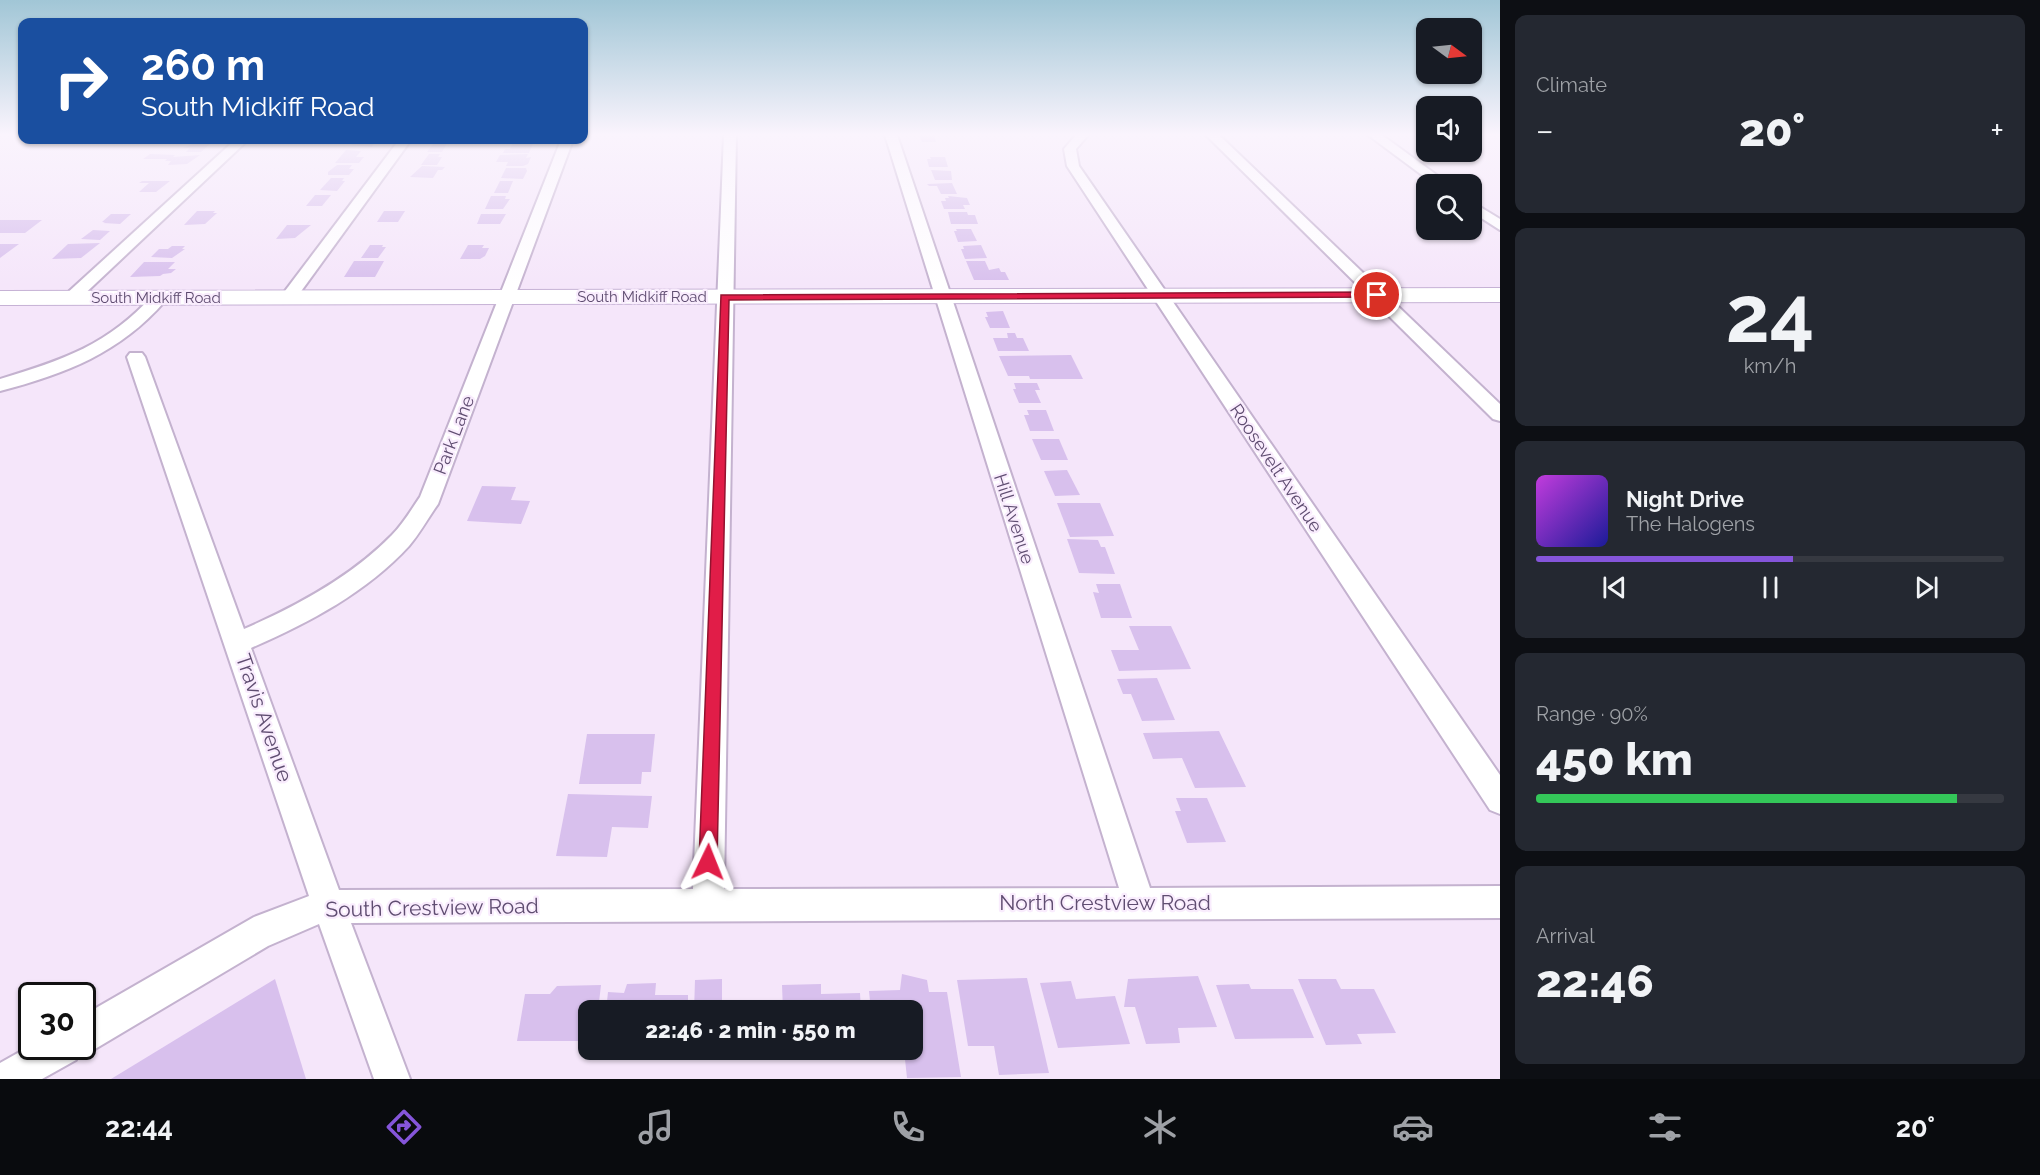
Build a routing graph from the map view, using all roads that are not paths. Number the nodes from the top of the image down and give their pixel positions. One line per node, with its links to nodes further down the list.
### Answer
1 (193, 185): 17 (street)
2 (371, 185): 19 (street)
3 (549, 185): 14 (street, Park Lane)
4 (728, 185): 15 (street)
5 (907, 185): 13 (street, Hill Avenue)
6 (1086, 185): 10 (street, Roosevelt Avenue)
7 (1264, 185): 11 (street)
8 (1482, 213): 9 (street)
9 (1500, 226)
10 (1160, 295): 11 (main road, South Midkiff Road); 13 (main road, South Midkiff Road); 26 (street, Roosevelt Avenue)
11 (1377, 295): 12 (main road, South Midkiff Road); 24 (street)
12 (1500, 295)
13 (942, 296): 15 (main road, South Midkiff Road); 27 (street, Hill Avenue)
14 (506, 297): 15 (main road, South Midkiff Road); 19 (main road, South Midkiff Road); 25 (street, Park Lane)
15 (725, 297): 29 (street)
16 (0, 298): 17 (main road, South Midkiff Road)
17 (71, 298): 18 (main road, South Midkiff Road)
18 (159, 298): 19 (main road, South Midkiff Road); 20 (street)
19 (288, 298)
20 (135, 323): 21 (street, Travis Avenue); 22 (street)
21 (136, 357): 22 (street); 25 (street, Travis Avenue)
22 (72, 361): 23 (street)
23 (0, 385)
24 (1500, 415)
25 (238, 643): 30 (street, Travis Avenue)
26 (1500, 800)
27 (1139, 902): 28 (street, North Crestview Road); 29 (street, North Crestview Road)
28 (1500, 902)
29 (709, 905): 30 (street, South Crestview Road)
30 (329, 907): 31 (street, South Crestview Road); 34 (street, Travis Avenue)
31 (96, 1028)
32 (40, 1060): 33 (street)
33 (7, 1079)
34 (392, 1079)

